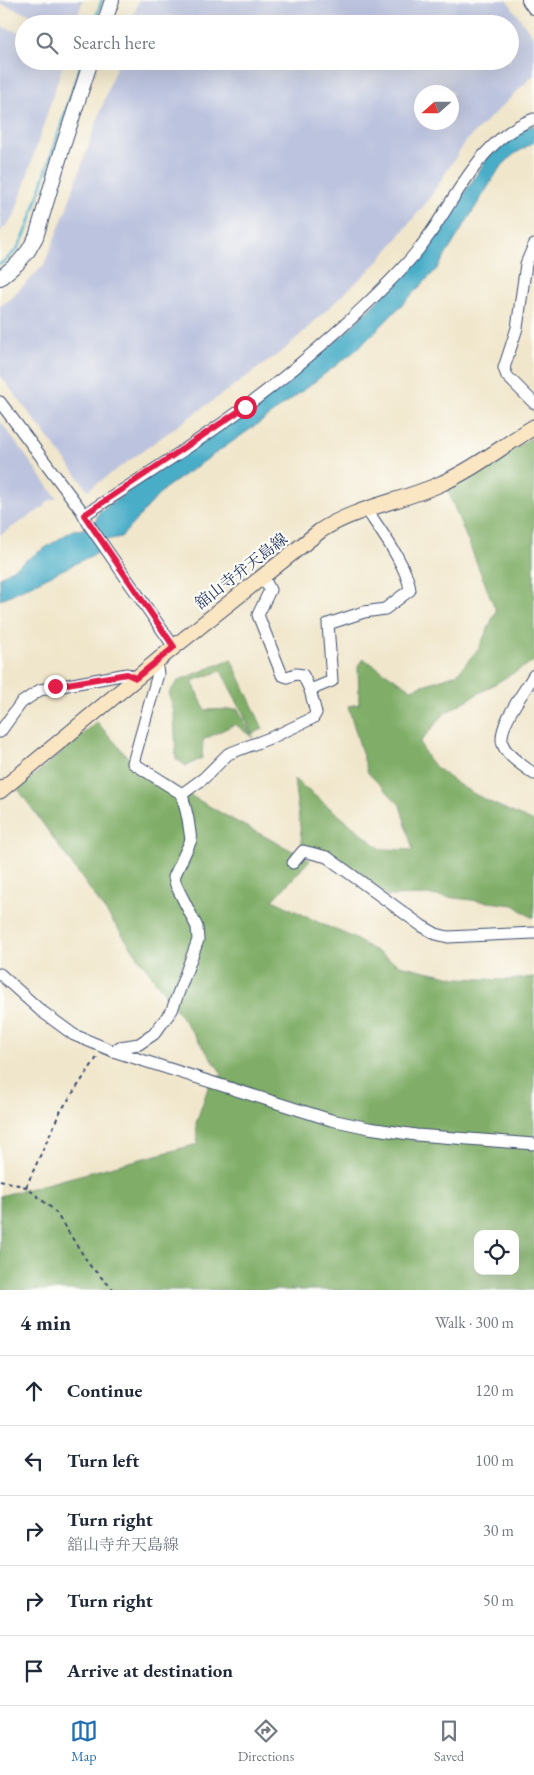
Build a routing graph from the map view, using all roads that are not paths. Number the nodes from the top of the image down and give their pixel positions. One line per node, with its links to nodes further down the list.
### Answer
1 (112, 0): 4 (street)
2 (529, 0): 3 (street)
3 (534, 7)
4 (107, 15)
5 (88, 70): 8 (street)
6 (534, 119): 13 (street)
7 (534, 244): 10 (street)
8 (0, 278)
9 (0, 402): 13 (street)
10 (534, 403)
11 (534, 427): 12 (main road, 舘山寺弁天島線)
12 (367, 510): 14 (main road, 舘山寺弁天島線); 19 (street)
13 (84, 515): 15 (street)
14 (263, 576): 15 (main road, 舘山寺弁天島線); 19 (street)
15 (174, 647): 16 (main road, 舘山寺弁天島線)
16 (156, 662): 18 (main road, 舘山寺弁天島線); 23 (street)
17 (534, 676): 21 (street)
18 (136, 678): 20 (street); 22 (main road, 舘山寺弁天島線)
19 (310, 690): 23 (street)
20 (0, 732)
21 (534, 774)
22 (0, 791)
23 (182, 794): 27 (street)
24 (293, 863): 25 (street)
25 (534, 933)
26 (0, 974): 27 (street)
27 (108, 1050): 28 (street)
28 (534, 1144)

